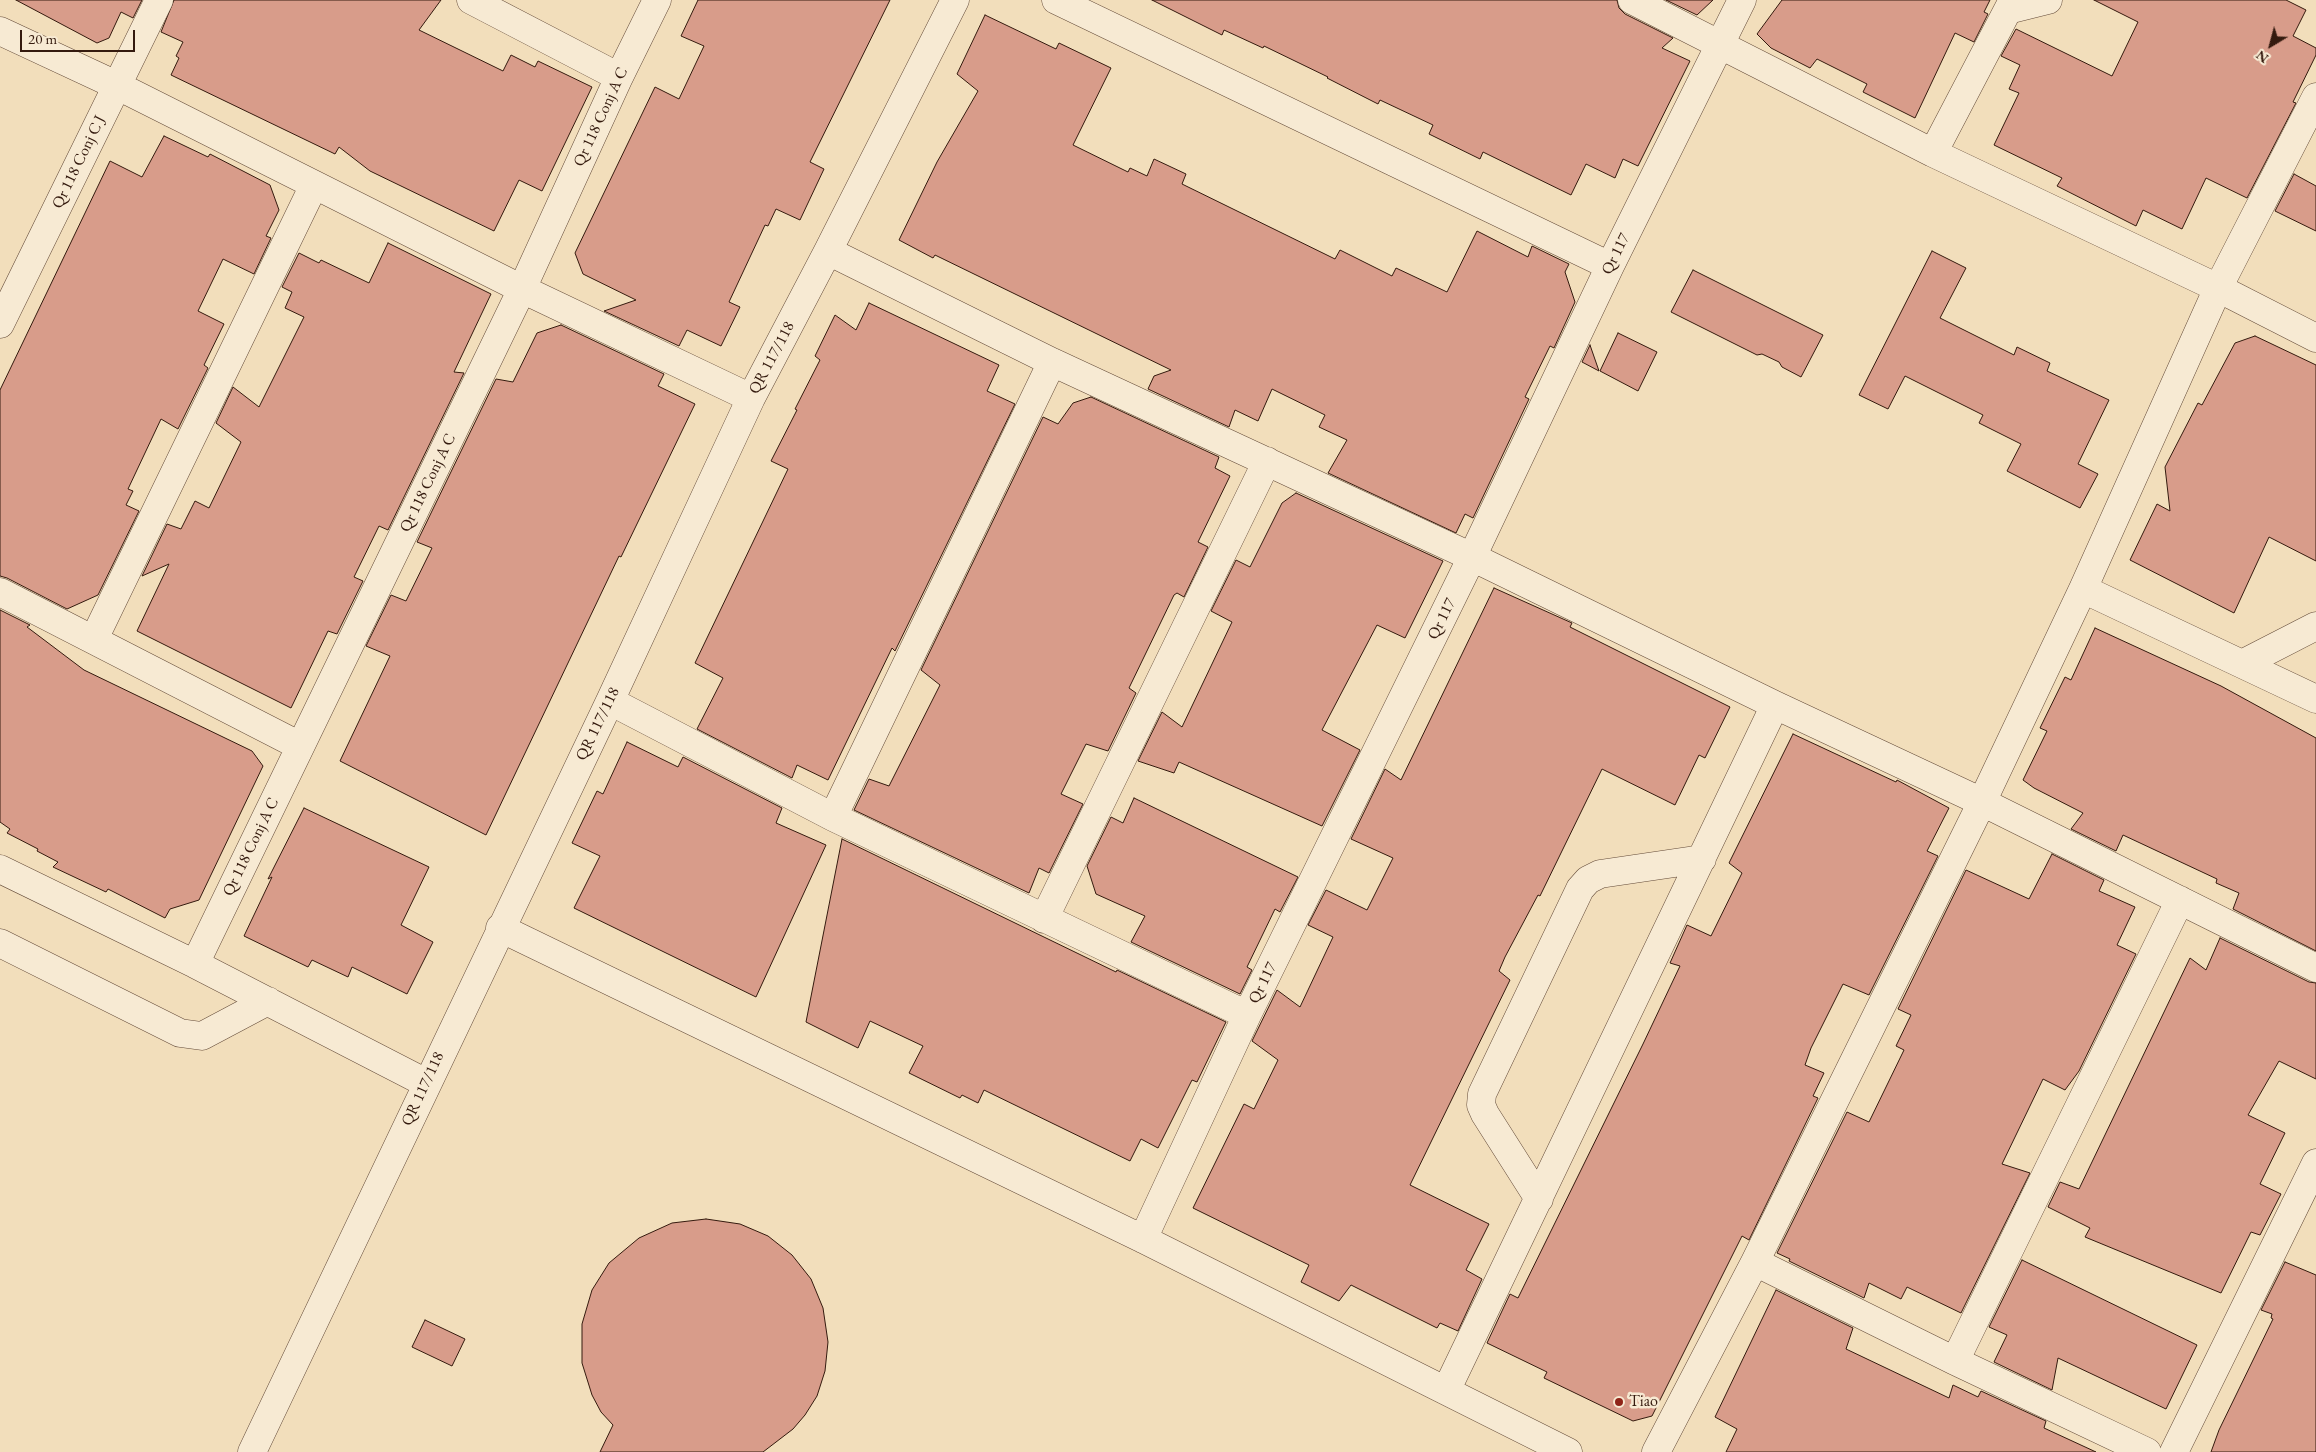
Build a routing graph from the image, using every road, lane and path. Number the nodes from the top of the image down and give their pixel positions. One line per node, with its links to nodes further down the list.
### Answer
1 (159, 0): 13 (street, Qr 118 Conj C J)
2 (471, 0): 12 (street)
3 (657, 0): 12 (street, Qr 118 Conj A C)
4 (955, 0): 17 (street, QR 117/118)
5 (1056, 0): 18 (street)
6 (1632, 0): 11 (street)
7 (1742, 0): 11 (street, Qr 117)
8 (2048, 0): 9 (street)
9 (2011, 5): 15 (street)
10 (0, 31): 13 (street)
11 (1720, 45): 15 (street); 18 (street, Qr 117)
12 (618, 77): 20 (street, Qr 118 Conj A C)
13 (116, 85): 16 (street); 21 (street, Qr 118 Conj C J)
14 (2316, 97): 19 (street)
15 (1933, 152): 19 (street)
16 (314, 185): 20 (street); 30 (street)
17 (828, 251): 23 (street); 24 (street, QR 117/118)
18 (1610, 266): 26 (street, Qr 117)
19 (2218, 288): 22 (street); 27 (street)
20 (522, 289): 24 (street); 35 (street, Qr 118 Conj A C)
21 (0, 324)
22 (2316, 338)
23 (1052, 362): 25 (street); 37 (street)
24 (751, 398): 33 (street, QR 117/118)
25 (1267, 461): 26 (street); 41 (street)
26 (1472, 557): 34 (street); 47 (street, Qr 117)
27 (2083, 589): 31 (street); 36 (street)
28 (0, 592): 30 (street)
29 (2316, 626): 31 (street)
30 (94, 639): 35 (street)
31 (2242, 664): 32 (street)
32 (2316, 699)
33 (610, 701): 37 (street); 42 (street, QR 117/118)
34 (1775, 705): 36 (street); 38 (street)
35 (300, 746): 44 (street, Qr 118 Conj A C)
36 (1982, 802): 40 (street); 52 (street)
37 (833, 817): 41 (street)
38 (1702, 859): 50 (street); 50 (street)
39 (0, 869): 44 (street)
40 (2180, 900): 45 (street); 53 (street)
41 (1044, 919): 47 (street)
42 (500, 928): 48 (street, QR 117/118); 51 (street)
43 (0, 943): 46 (street)
44 (196, 964): 46 (street)
45 (2316, 968)
46 (268, 1001): 48 (street)
47 (1247, 1015): 51 (street, Qr 117)
48 (426, 1083): 55 (street, QR 117/118)
49 (2316, 1163): 59 (street)
50 (1538, 1199): 54 (street)
51 (1143, 1240): 54 (street)
52 (1756, 1262): 53 (street); 57 (street)
53 (1955, 1361): 58 (street)
54 (1446, 1391): 56 (street)
55 (252, 1452)
56 (1568, 1452)
57 (1656, 1452)
58 (2147, 1452)
59 (2174, 1452)

